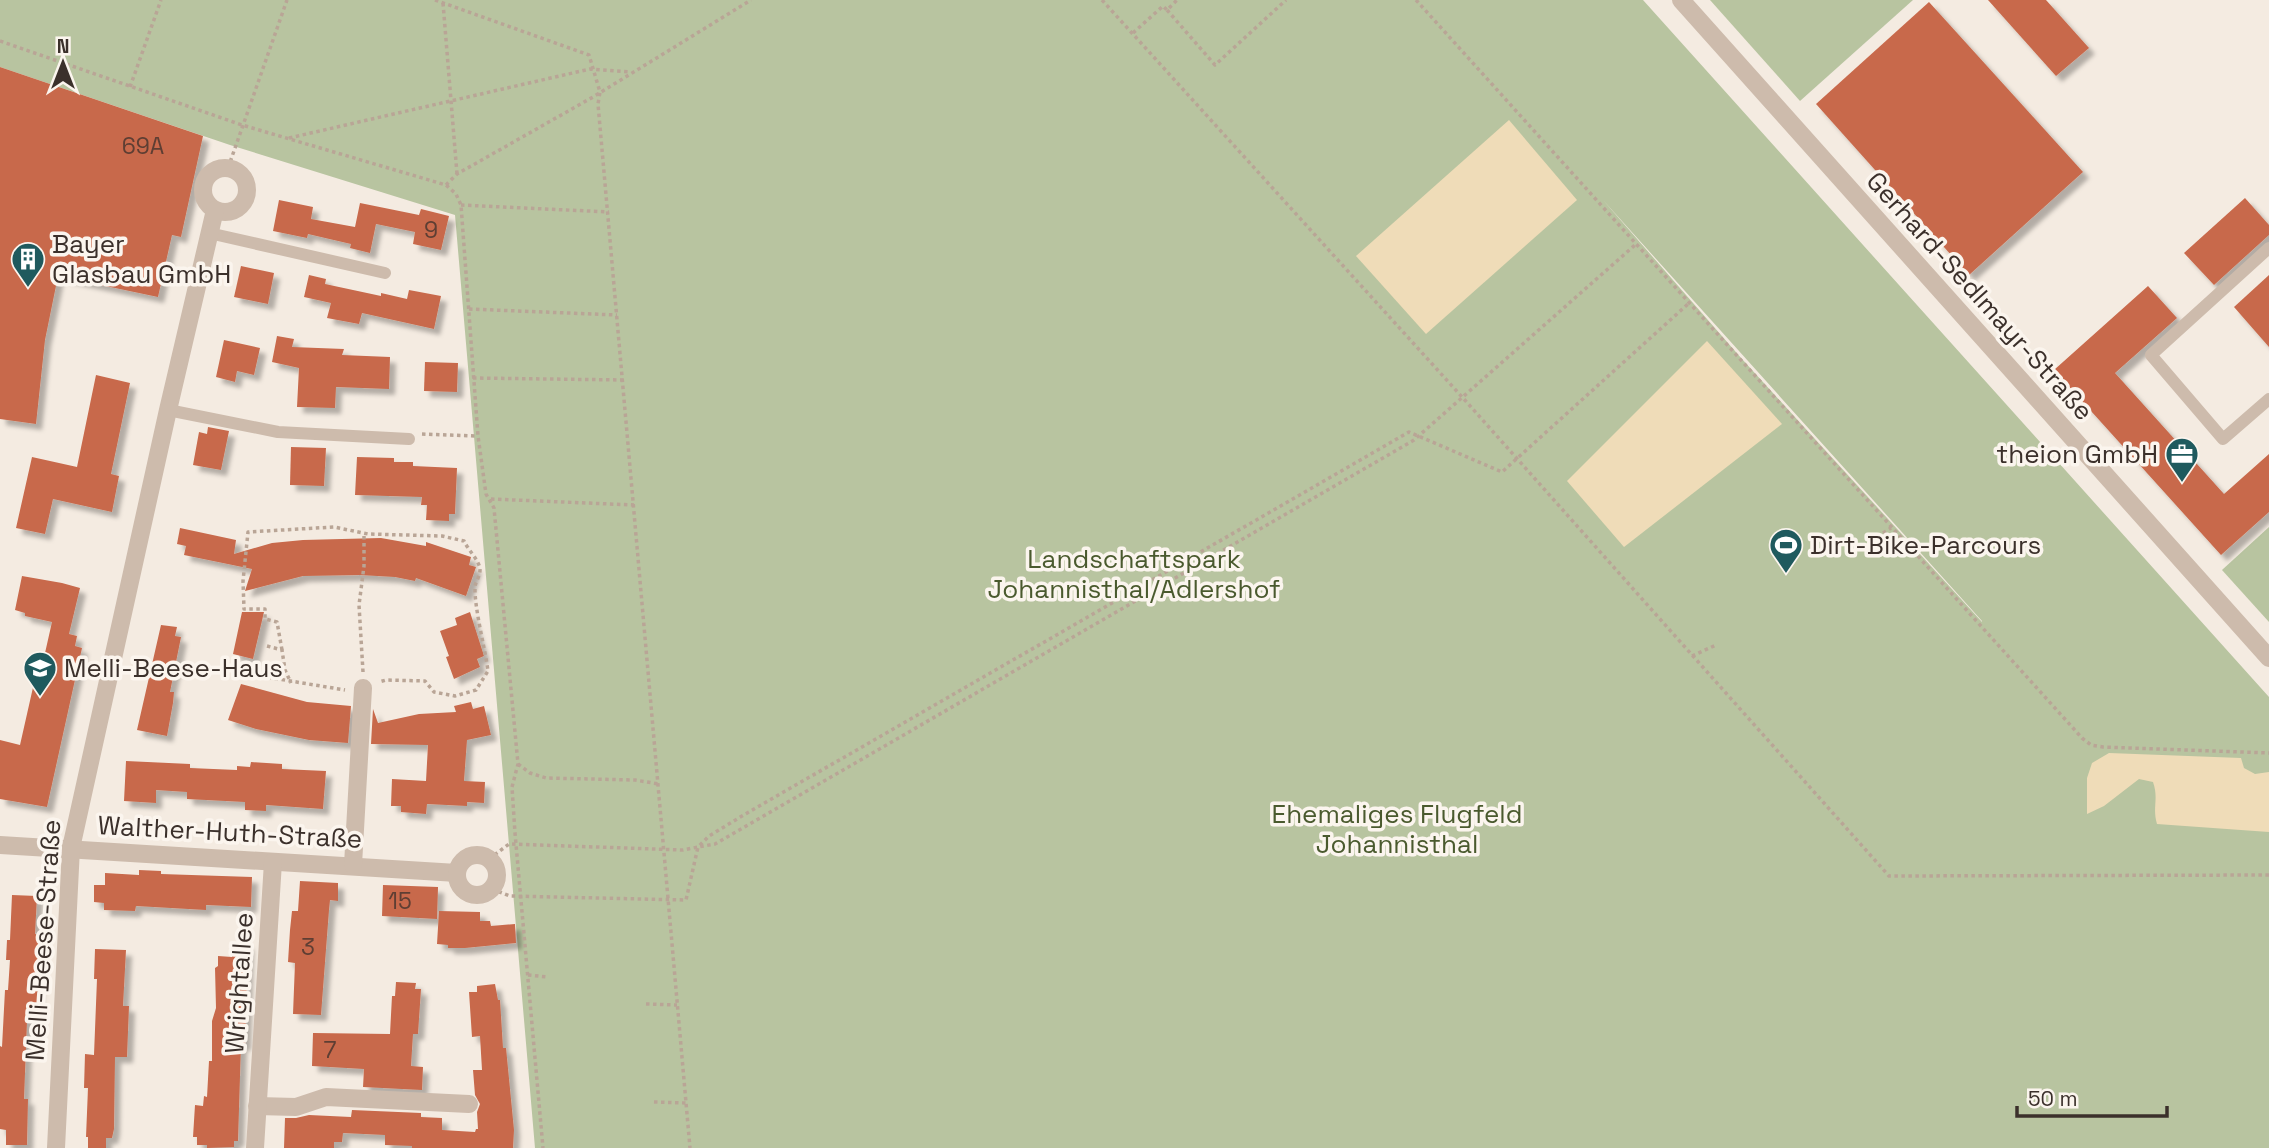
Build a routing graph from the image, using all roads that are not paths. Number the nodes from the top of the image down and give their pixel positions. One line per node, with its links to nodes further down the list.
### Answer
1 (1681, 0): 9 (street, Gerhard-Sedlmayr-Straße)
2 (215, 210): 2 (street); 3 (street, Melli-Beese-Straße)
3 (209, 233): 5 (lane); 7 (street, Melli-Beese-Straße)
4 (2269, 248): 6 (lane)
5 (385, 273)
6 (2269, 399)
7 (168, 410): 8 (lane); 12 (street, Melli-Beese-Straße)
8 (409, 439)
9 (2269, 658)
10 (363, 688): 14 (street)
11 (0, 845): 12 (street, Walther-Huth-Straße)
12 (71, 848): 13 (street, Walther-Huth-Straße); 18 (street, Melli-Beese-Straße)
13 (273, 862): 14 (street, Walther-Huth-Straße); 17 (street, Wrightallee)
14 (353, 865): 15 (street, Walther-Huth-Straße)
15 (457, 873): 15 (street)
16 (470, 1104): 17 (street)
17 (257, 1106): 19 (street, Wrightallee)
18 (55, 1148)
19 (255, 1148)

